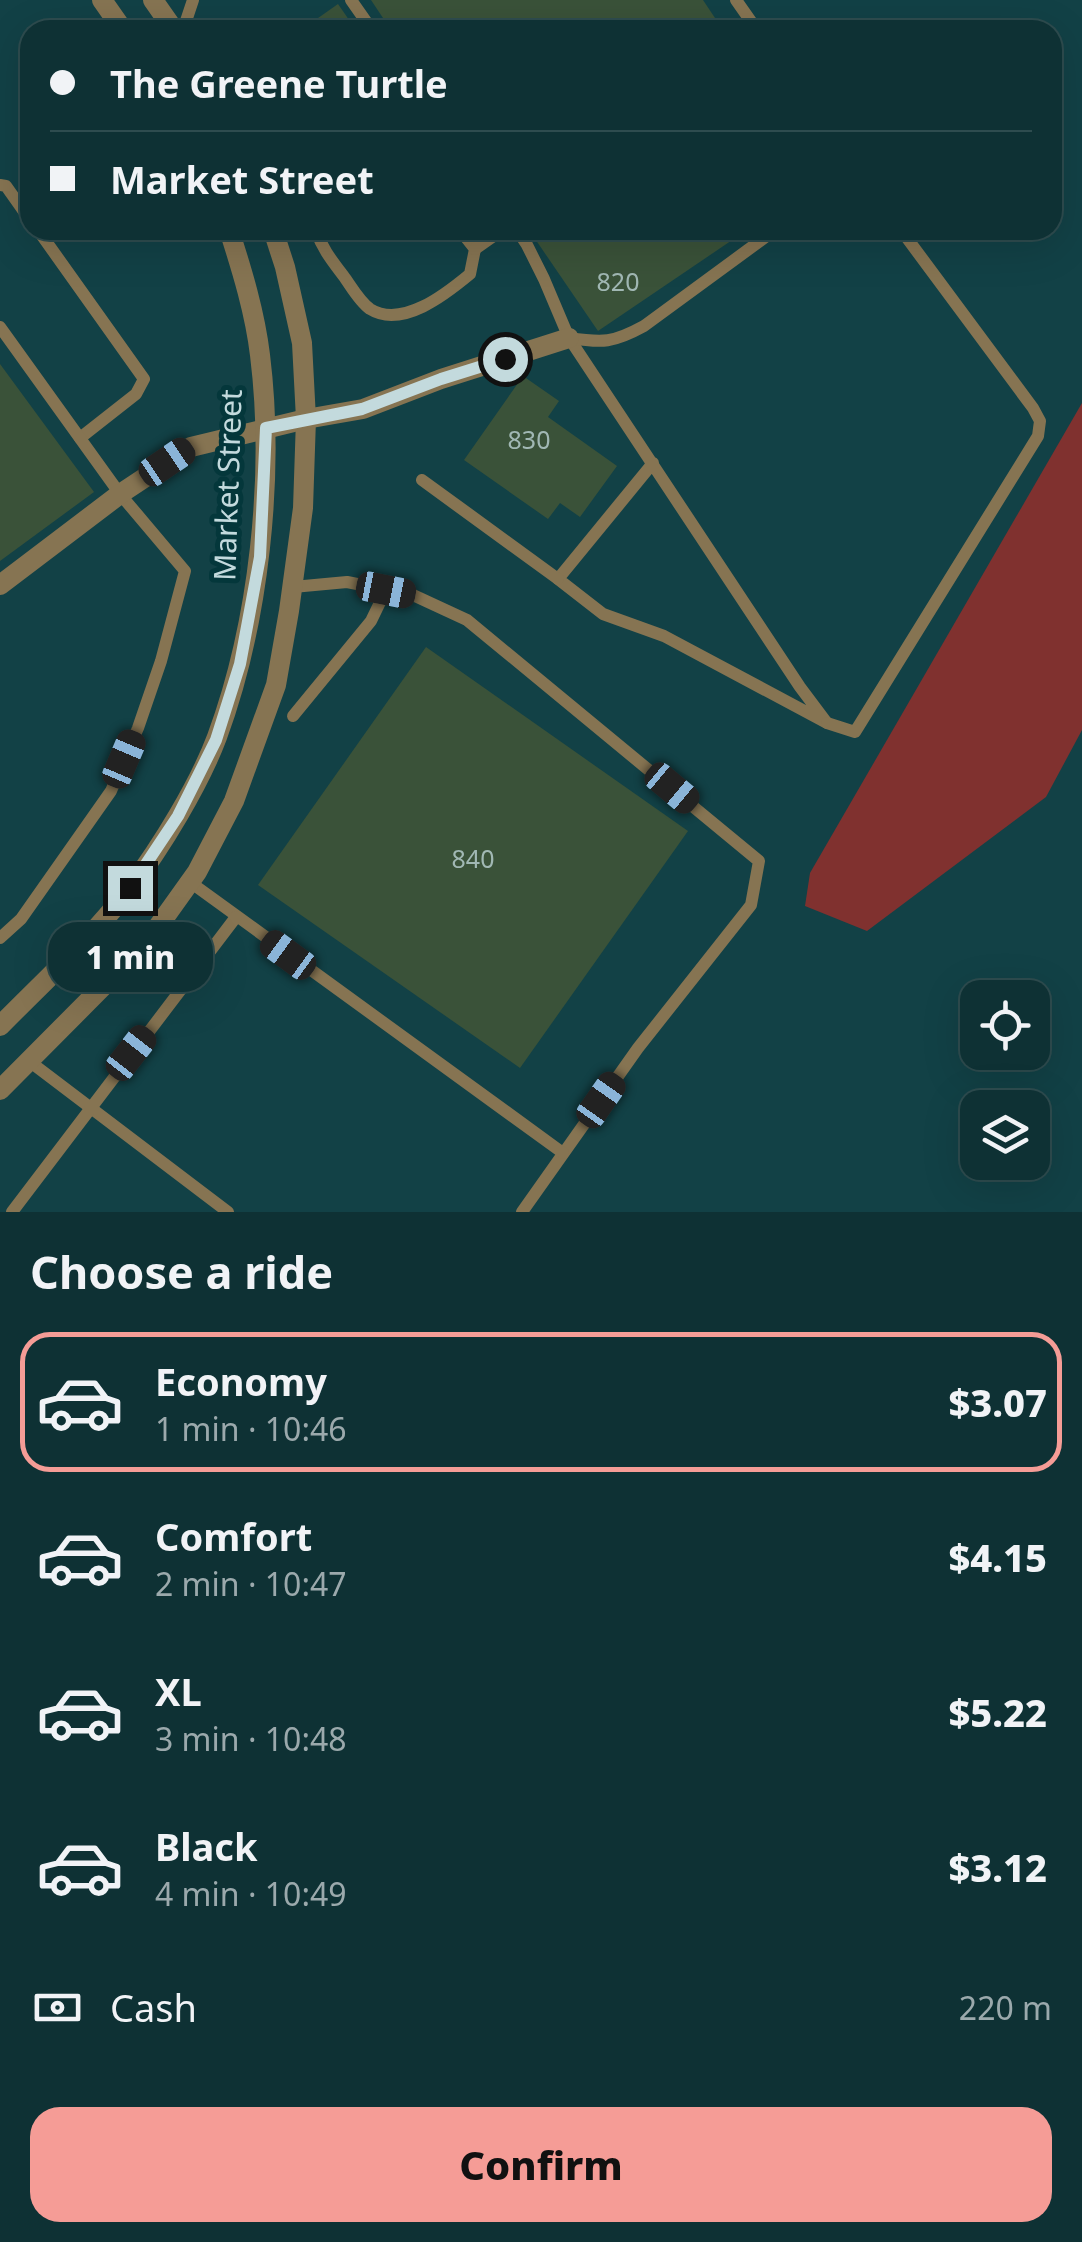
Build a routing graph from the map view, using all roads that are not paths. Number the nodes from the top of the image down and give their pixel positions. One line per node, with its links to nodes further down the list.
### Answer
1 (0, 185): 2 (lane)
2 (20, 206)
3 (45, 240): 17 (lane)
4 (232, 240): 16 (street, Market Street)
5 (276, 240): 15 (street)
6 (319, 240): 12 (lane)
7 (467, 240): 12 (lane)
8 (487, 240): 12 (lane)
9 (524, 240): 14 (lane)
10 (760, 240): 14 (lane)
11 (908, 240): 26 (lane)
12 (474, 249)
13 (0, 327): 17 (lane)
14 (569, 338): 15 (street); 18 (lane)
15 (306, 419): 16 (street); 23 (street)
16 (266, 428): 20 (street); 30 (street, Market Street)
17 (80, 438): 20 (lane)
18 (653, 463): 21 (lane); 26 (lane)
19 (422, 480): 21 (lane)
20 (120, 494): 22 (street); 29 (lane)
21 (558, 579): 26 (lane)
22 (0, 586)
23 (293, 586): 24 (lane); 27 (street)
24 (386, 590): 25 (lane); 34 (lane)
25 (294, 716)
26 (826, 722)
27 (190, 882): 28 (lane); 31 (street)
28 (236, 917): 33 (lane); 34 (lane)
29 (0, 938)
30 (0, 1026)
31 (30, 1061): 32 (street); 33 (lane)
32 (0, 1090)
33 (90, 1108): 35 (lane); 36 (lane)
34 (564, 1153): 37 (lane)
35 (12, 1212)
36 (228, 1212)
37 (522, 1212)

